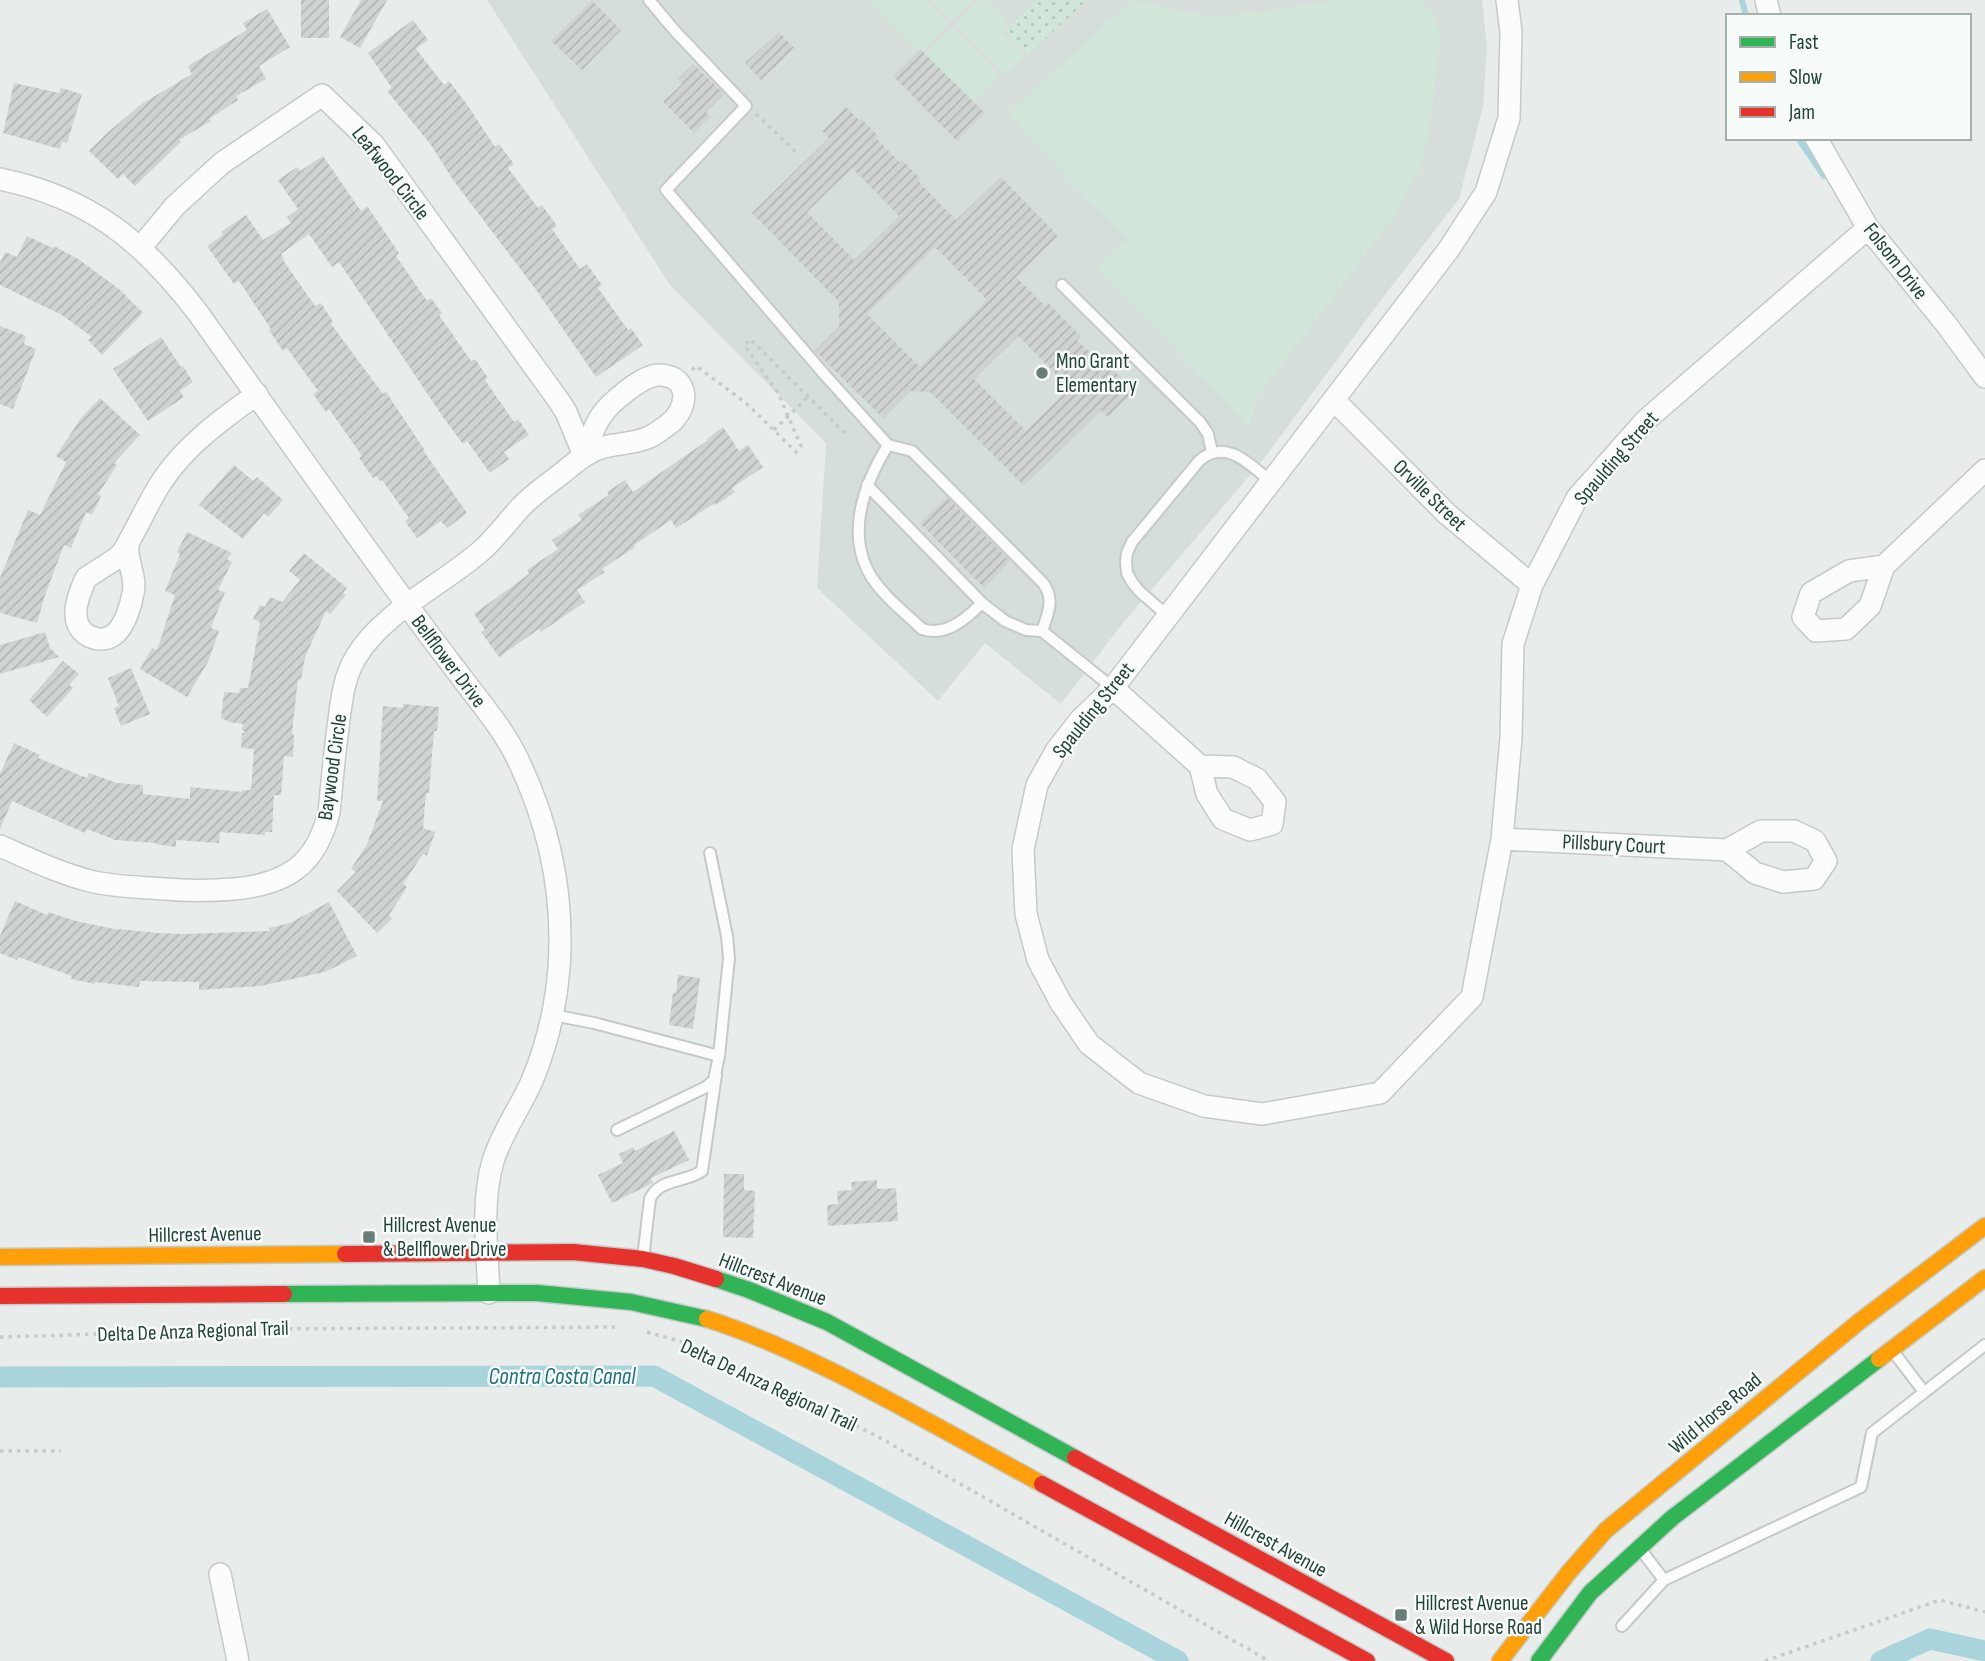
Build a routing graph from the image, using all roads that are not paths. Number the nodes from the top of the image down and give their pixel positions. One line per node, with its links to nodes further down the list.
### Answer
1 (649, 0): 11 (lane)
2 (1507, 0): 10 (street, Spaulding Street)
3 (1817, 140): 5 (street, Folsom Drive)
4 (0, 178): 6 (street, Bellflower Drive)
5 (1868, 228): 8 (street, Folsom Drive); 19 (street, Spaulding Street)
6 (141, 247): 9 (street, Bellflower Drive); 13 (street, Leafwood Circle)
7 (1062, 285): 12 (lane)
8 (1985, 377)
9 (257, 394): 17 (street); 21 (street, Bellflower Drive)
10 (1334, 400): 15 (street, Spaulding Street); 19 (street, Orville Street)
11 (888, 445): 16 (lane); 23 (lane)
12 (1212, 452): 15 (lane); 22 (lane)
13 (584, 455): 13 (street, Baywood Circle); 21 (street, Baywood Circle)
14 (1985, 470): 18 (street)
15 (1270, 482): 22 (street, Spaulding Street)
16 (867, 485): 20 (lane); 20 (lane)
17 (128, 545)
18 (1884, 566)
19 (1532, 585): 26 (street, Spaulding Street)
20 (982, 603): 23 (lane)
21 (407, 606): 27 (street, Baywood Circle); 30 (street, Bellflower Drive)
22 (1168, 616): 24 (street, Spaulding Street)
23 (1042, 631): 24 (lane)
24 (1113, 688): 25 (street); 26 (street, Spaulding Street)
25 (1200, 766)
26 (1502, 839): 28 (street, Pillsbury Court)
27 (0, 846)
28 (1727, 850)
29 (710, 853): 31 (lane)
30 (553, 1015): 31 (lane); 35 (street, Bellflower Drive)
31 (719, 1056): 32 (lane)
32 (716, 1075): 33 (lane); 37 (lane)
33 (617, 1130)
34 (1985, 1226): 51 (main road, Wild Horse Road)
35 (487, 1252): 36 (main road, Hillcrest Avenue); 37 (main road, Hillcrest Avenue); 39 (street, Bellflower Drive)
36 (0, 1257)
37 (643, 1259): 50 (main road, Hillcrest Avenue)
38 (1985, 1278): 42 (main road)
39 (489, 1293): 40 (main road); 49 (main road)
40 (0, 1296)
41 (1985, 1345): 43 (lane)
42 (1891, 1349): 43 (lane); 44 (main road)
43 (1924, 1392): 46 (lane)
44 (1639, 1548): 46 (lane); 52 (main road)
45 (220, 1574): 48 (street)
46 (1664, 1580): 47 (lane)
47 (1622, 1626)
48 (238, 1661)
49 (1367, 1661)
50 (1446, 1661)
51 (1500, 1661)
52 (1539, 1661)

